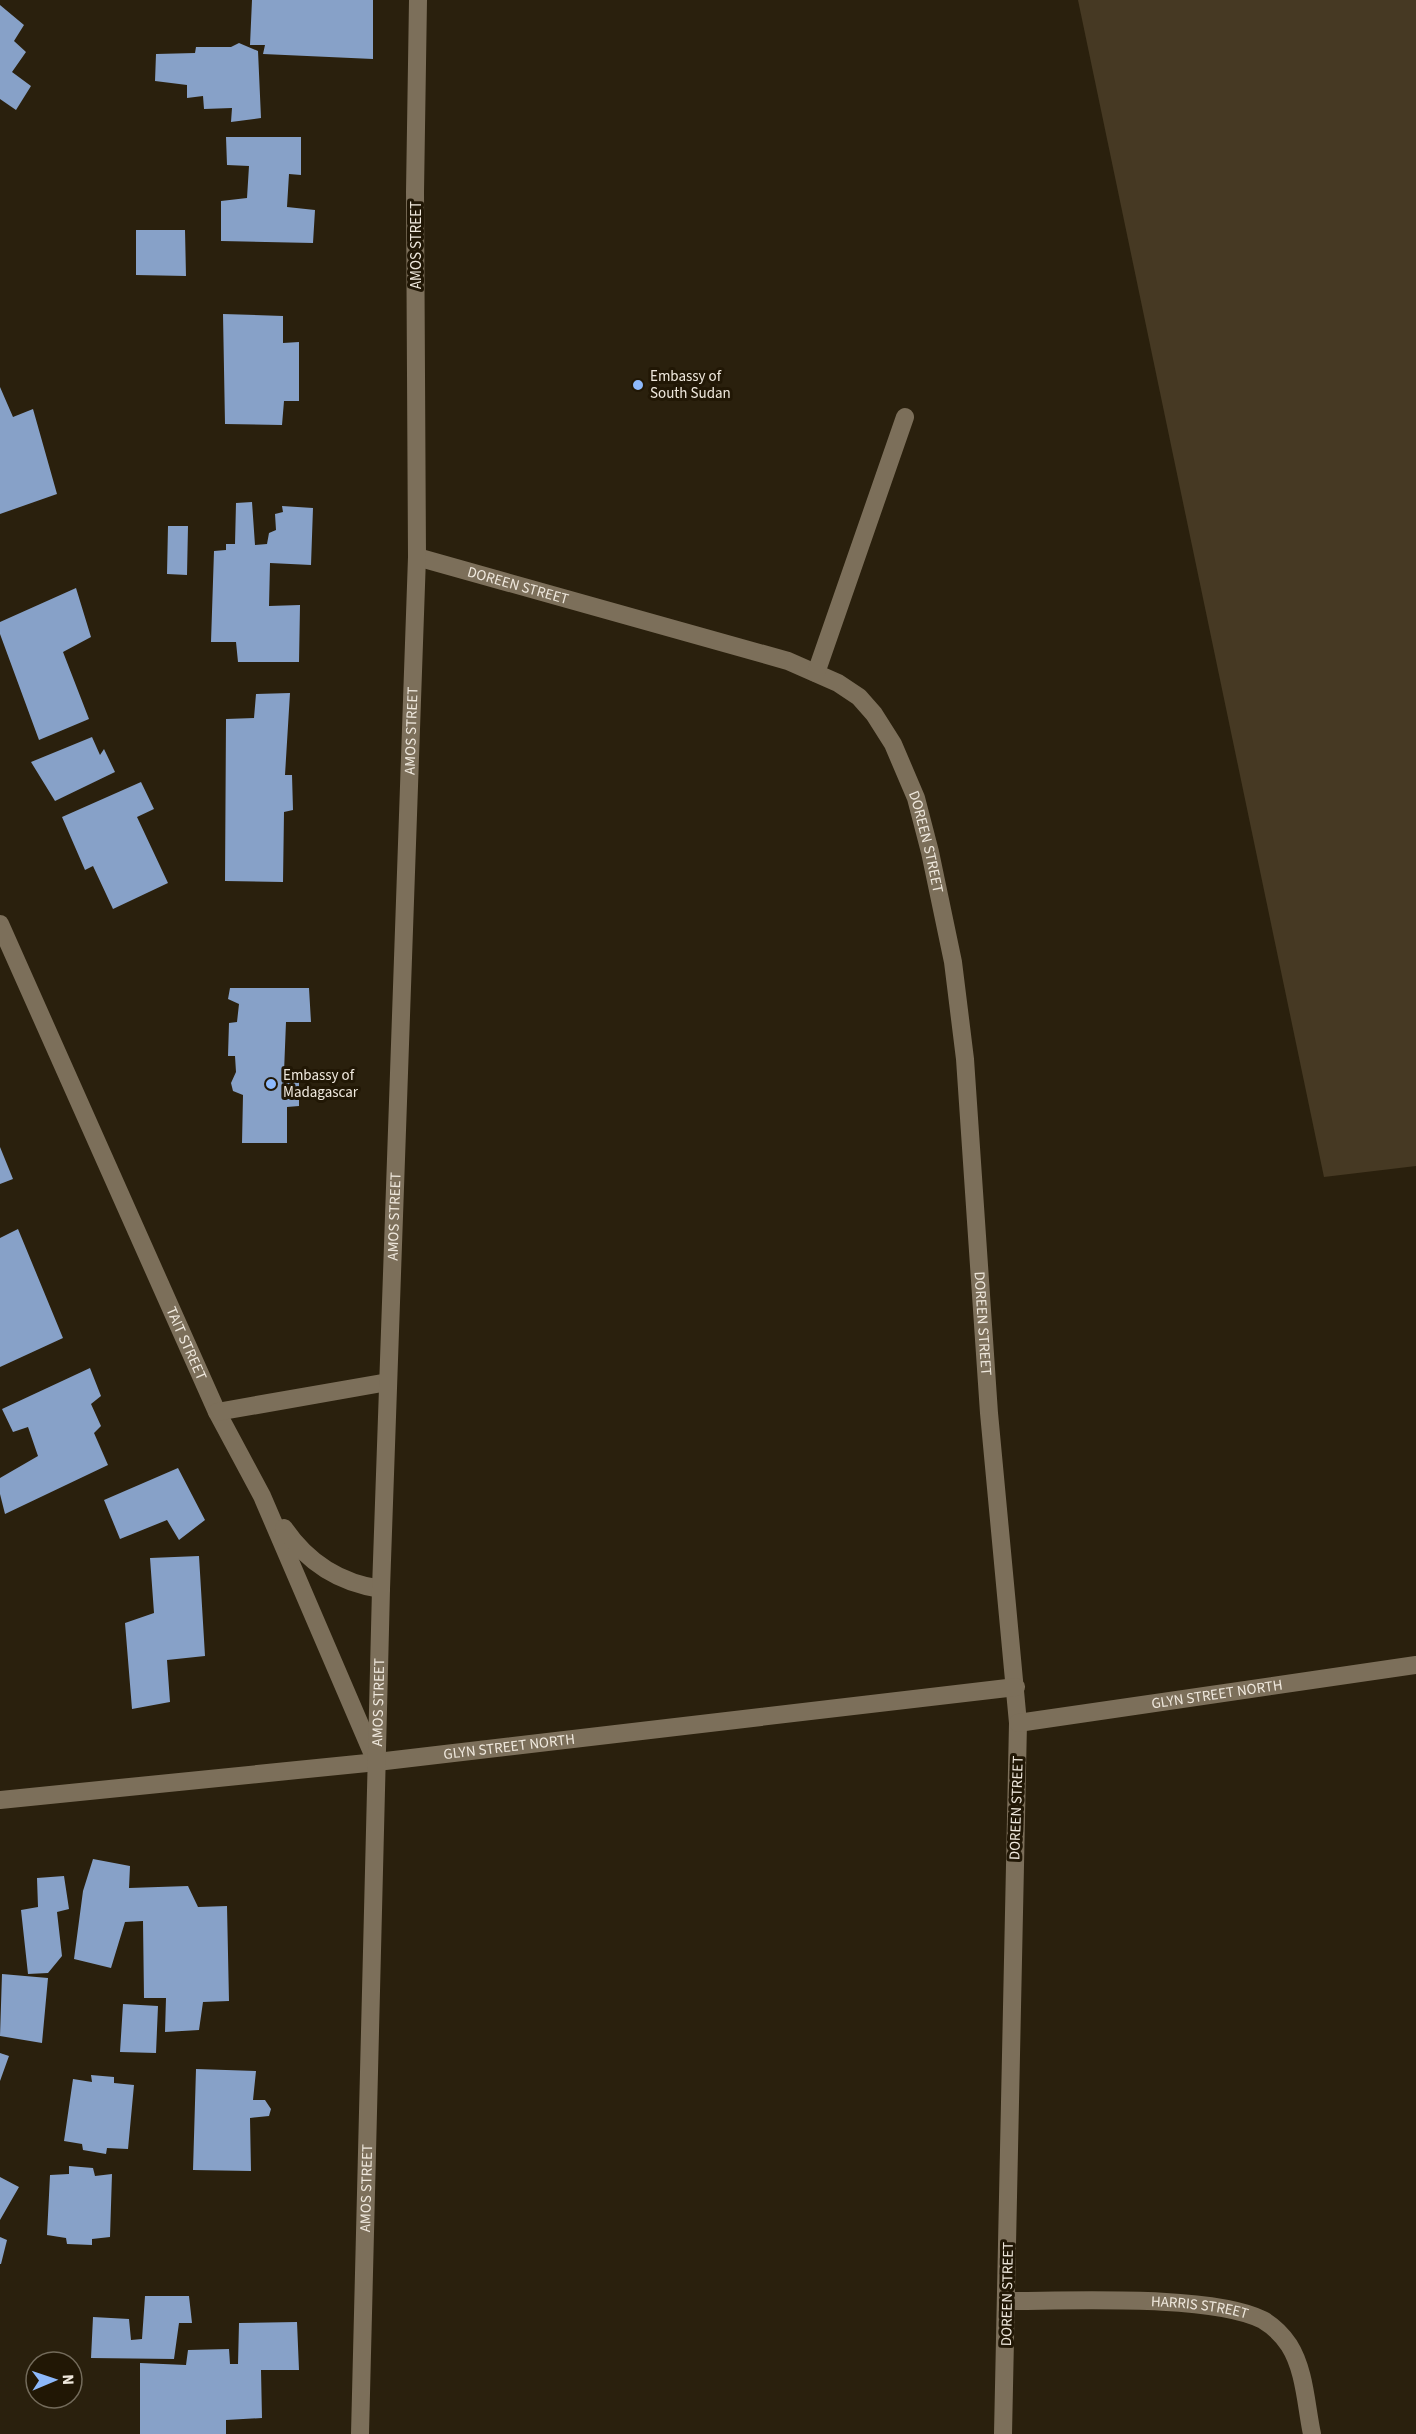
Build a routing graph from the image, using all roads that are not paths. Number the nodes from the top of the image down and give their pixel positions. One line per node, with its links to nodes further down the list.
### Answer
1 (418, 0): 3 (street, AMOS STREET)
2 (905, 417): 4 (street)
3 (417, 557): 4 (street, DOREEN STREET); 6 (street, AMOS STREET)
4 (816, 673): 11 (street, DOREEN STREET)
5 (0, 924): 7 (street, TAIT STREET)
6 (388, 1382): 7 (street); 9 (street, AMOS STREET)
7 (217, 1412): 8 (street, TAIT STREET)
8 (262, 1496): 9 (street); 13 (street, TAIT STREET)
9 (381, 1588): 13 (street, AMOS STREET)
10 (1416, 1665): 12 (street, GLYN STREET NORTH)
11 (1016, 1687): 12 (street, DOREEN STREET); 13 (street, GLYN STREET NORTH)
12 (1018, 1723): 15 (street, DOREEN STREET)
13 (377, 1762): 14 (street, GLYN STREET NORTH); 16 (street, AMOS STREET)
14 (0, 1800)
15 (1008, 2301): 17 (street, DOREEN STREET); 18 (street, HARRIS STREET)
16 (360, 2434)
17 (1004, 2434)
18 (1312, 2434)

